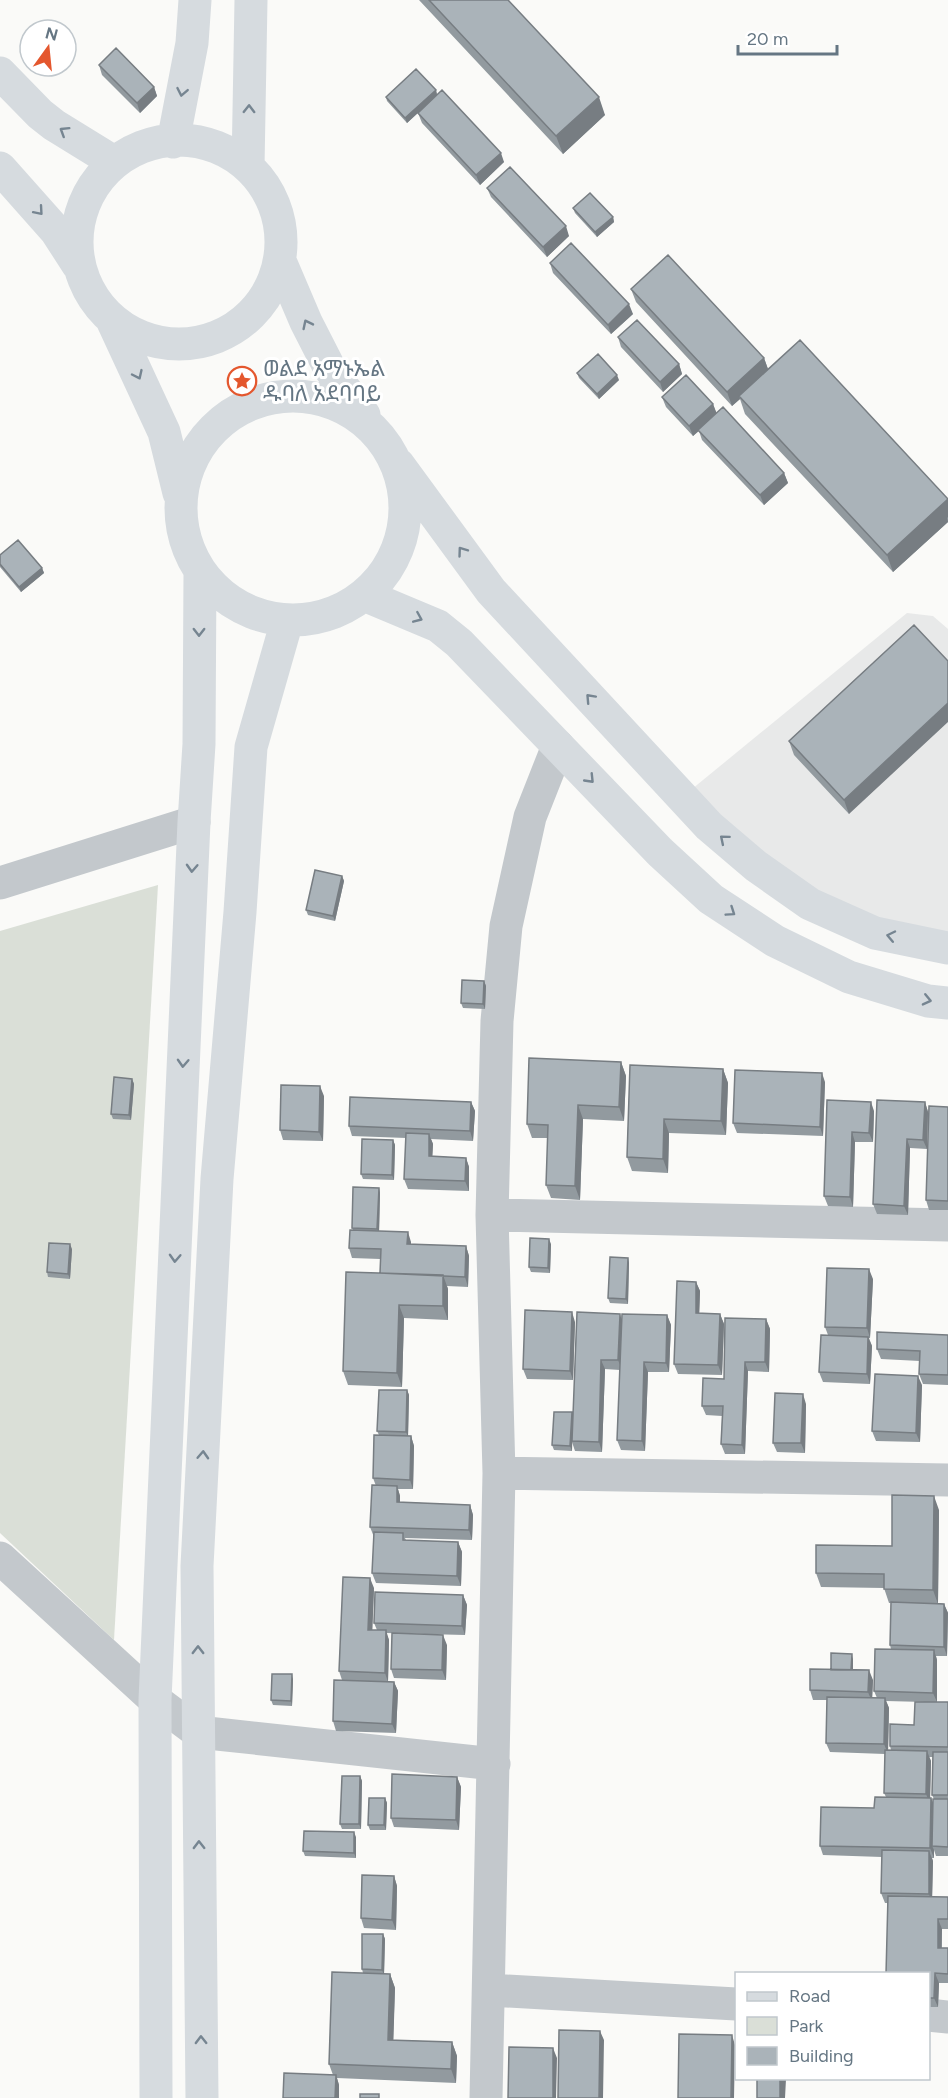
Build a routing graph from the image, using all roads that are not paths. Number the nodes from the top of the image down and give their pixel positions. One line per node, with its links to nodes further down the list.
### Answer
1 (195, 0): 4 (main road, one-way to 4)
2 (251, 0): 6 (main road, one-way to 2)
3 (0, 73): 5 (main road, one-way to 3)
4 (173, 142): 5 (main road); 6 (main road)
5 (114, 162): 9 (main road)
6 (248, 167): 8 (main road)
7 (0, 168): 9 (main road, one-way to 9)
8 (280, 261): 10 (main road); 11 (main road, one-way to 8)
9 (78, 264): 10 (main road)
10 (113, 322): 13 (main road, one-way to 13)
11 (372, 426): 12 (main road); 13 (main road)
12 (398, 464): 15 (main road); 20 (main road, one-way to 12)
13 (180, 494): 14 (main road)
14 (200, 573): 16 (main road); 18 (main road, one-way to 18)
15 (364, 595): 16 (main road); 17 (main road, one-way to 17)
16 (287, 621): 28 (main road, one-way to 16)
17 (558, 746): 21 (main road, one-way to 21); 22 (street)
18 (194, 822): 19 (street); 27 (main road, one-way to 27)
19 (0, 883)
20 (948, 948)
21 (948, 1003)
22 (492, 1215): 23 (street); 24 (street)
23 (948, 1225)
24 (499, 1473): 25 (street); 29 (street)
25 (948, 1480)
26 (0, 1558): 27 (street)
27 (155, 1700): 28 (street); 34 (main road)
28 (198, 1732): 29 (street); 35 (main road, one-way to 28)
29 (494, 1764): 30 (street)
30 (489, 1990): 31 (street); 36 (street)
31 (735, 2004)
32 (930, 2015): 33 (street)
33 (948, 2017)
34 (156, 2098)
35 (202, 2098)
36 (486, 2098)

